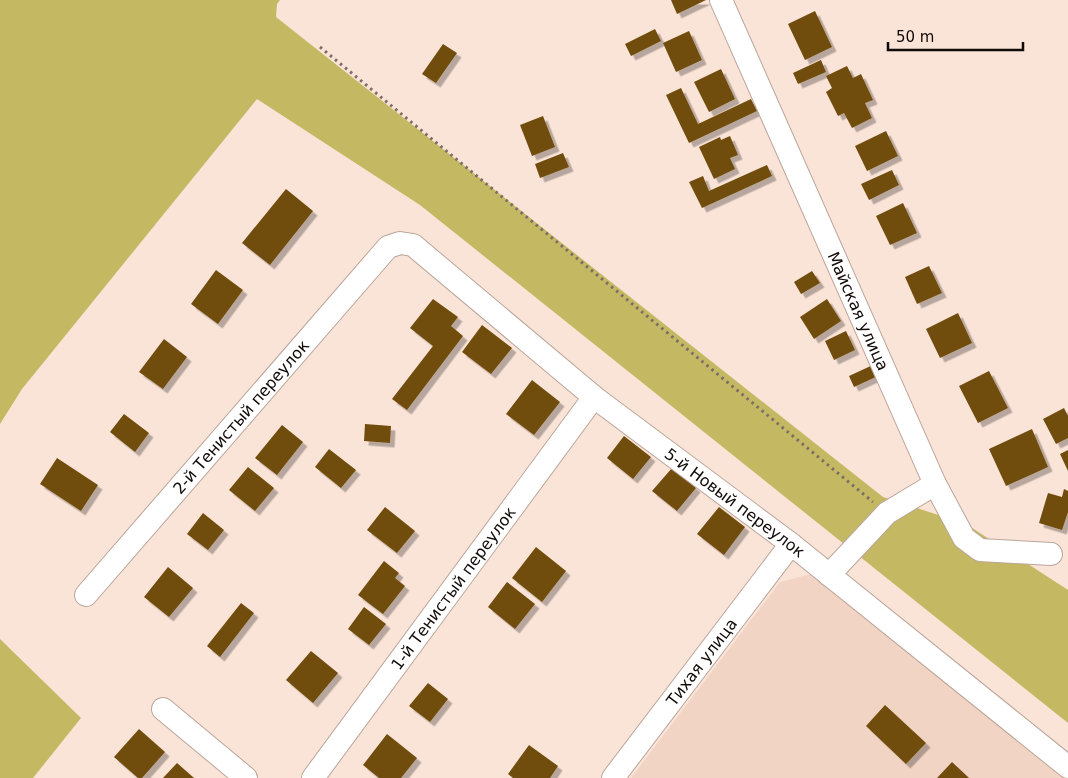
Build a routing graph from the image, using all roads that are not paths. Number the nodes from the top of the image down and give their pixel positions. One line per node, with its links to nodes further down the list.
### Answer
1 (721, 0): 4 (street, Майская улица)
2 (400, 243): 3 (street, 5-й Новый переулок); 8 (street, 2-й Тенистый переулок)
3 (594, 397): 5 (street, 5-й Новый переулок); 12 (street, 1-й Тенистый переулок)
4 (935, 484): 6 (street, Майская улица); 7 (street)
5 (791, 544): 7 (street, 5-й Новый переулок); 13 (street, Тихая улица)
6 (1051, 554)
7 (829, 575): 10 (street, 5-й Новый переулок)
8 (86, 595)
9 (163, 709): 11 (street)
10 (1068, 767)
11 (246, 778)
12 (313, 778)
13 (613, 778)

